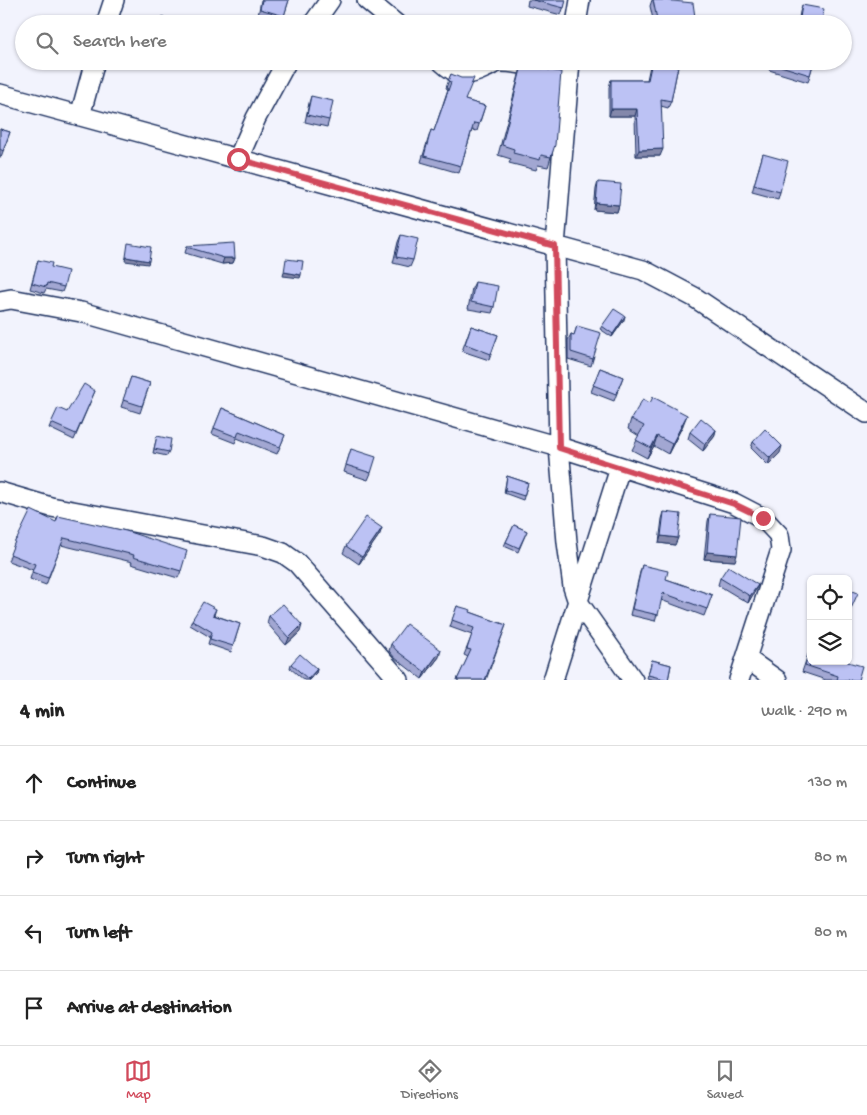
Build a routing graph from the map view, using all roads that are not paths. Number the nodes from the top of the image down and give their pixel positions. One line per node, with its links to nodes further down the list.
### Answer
1 (114, 0): 5 (street)
2 (330, 0): 6 (street)
3 (367, 0): 7 (street)
4 (580, 0): 8 (street)
5 (109, 15)
6 (319, 15)
7 (385, 15)
8 (578, 15)
9 (93, 70): 15 (street)
10 (283, 70): 16 (street)
11 (451, 70): 12 (street)
12 (480, 70)
13 (569, 70): 17 (street)
14 (0, 94): 15 (street)
15 (80, 116): 16 (street)
16 (238, 159): 17 (street)
17 (555, 246): 19 (street); 20 (street)
18 (0, 301): 20 (street)
19 (867, 413)
20 (559, 448): 21 (street); 23 (street)
21 (620, 468): 23 (street); 24 (street)
22 (0, 492): 25 (street)
23 (578, 602): 26 (street); 27 (street)
24 (747, 659): 28 (street); 29 (street)
25 (399, 680)
26 (553, 680)
27 (633, 680)
28 (740, 680)
29 (777, 680)

